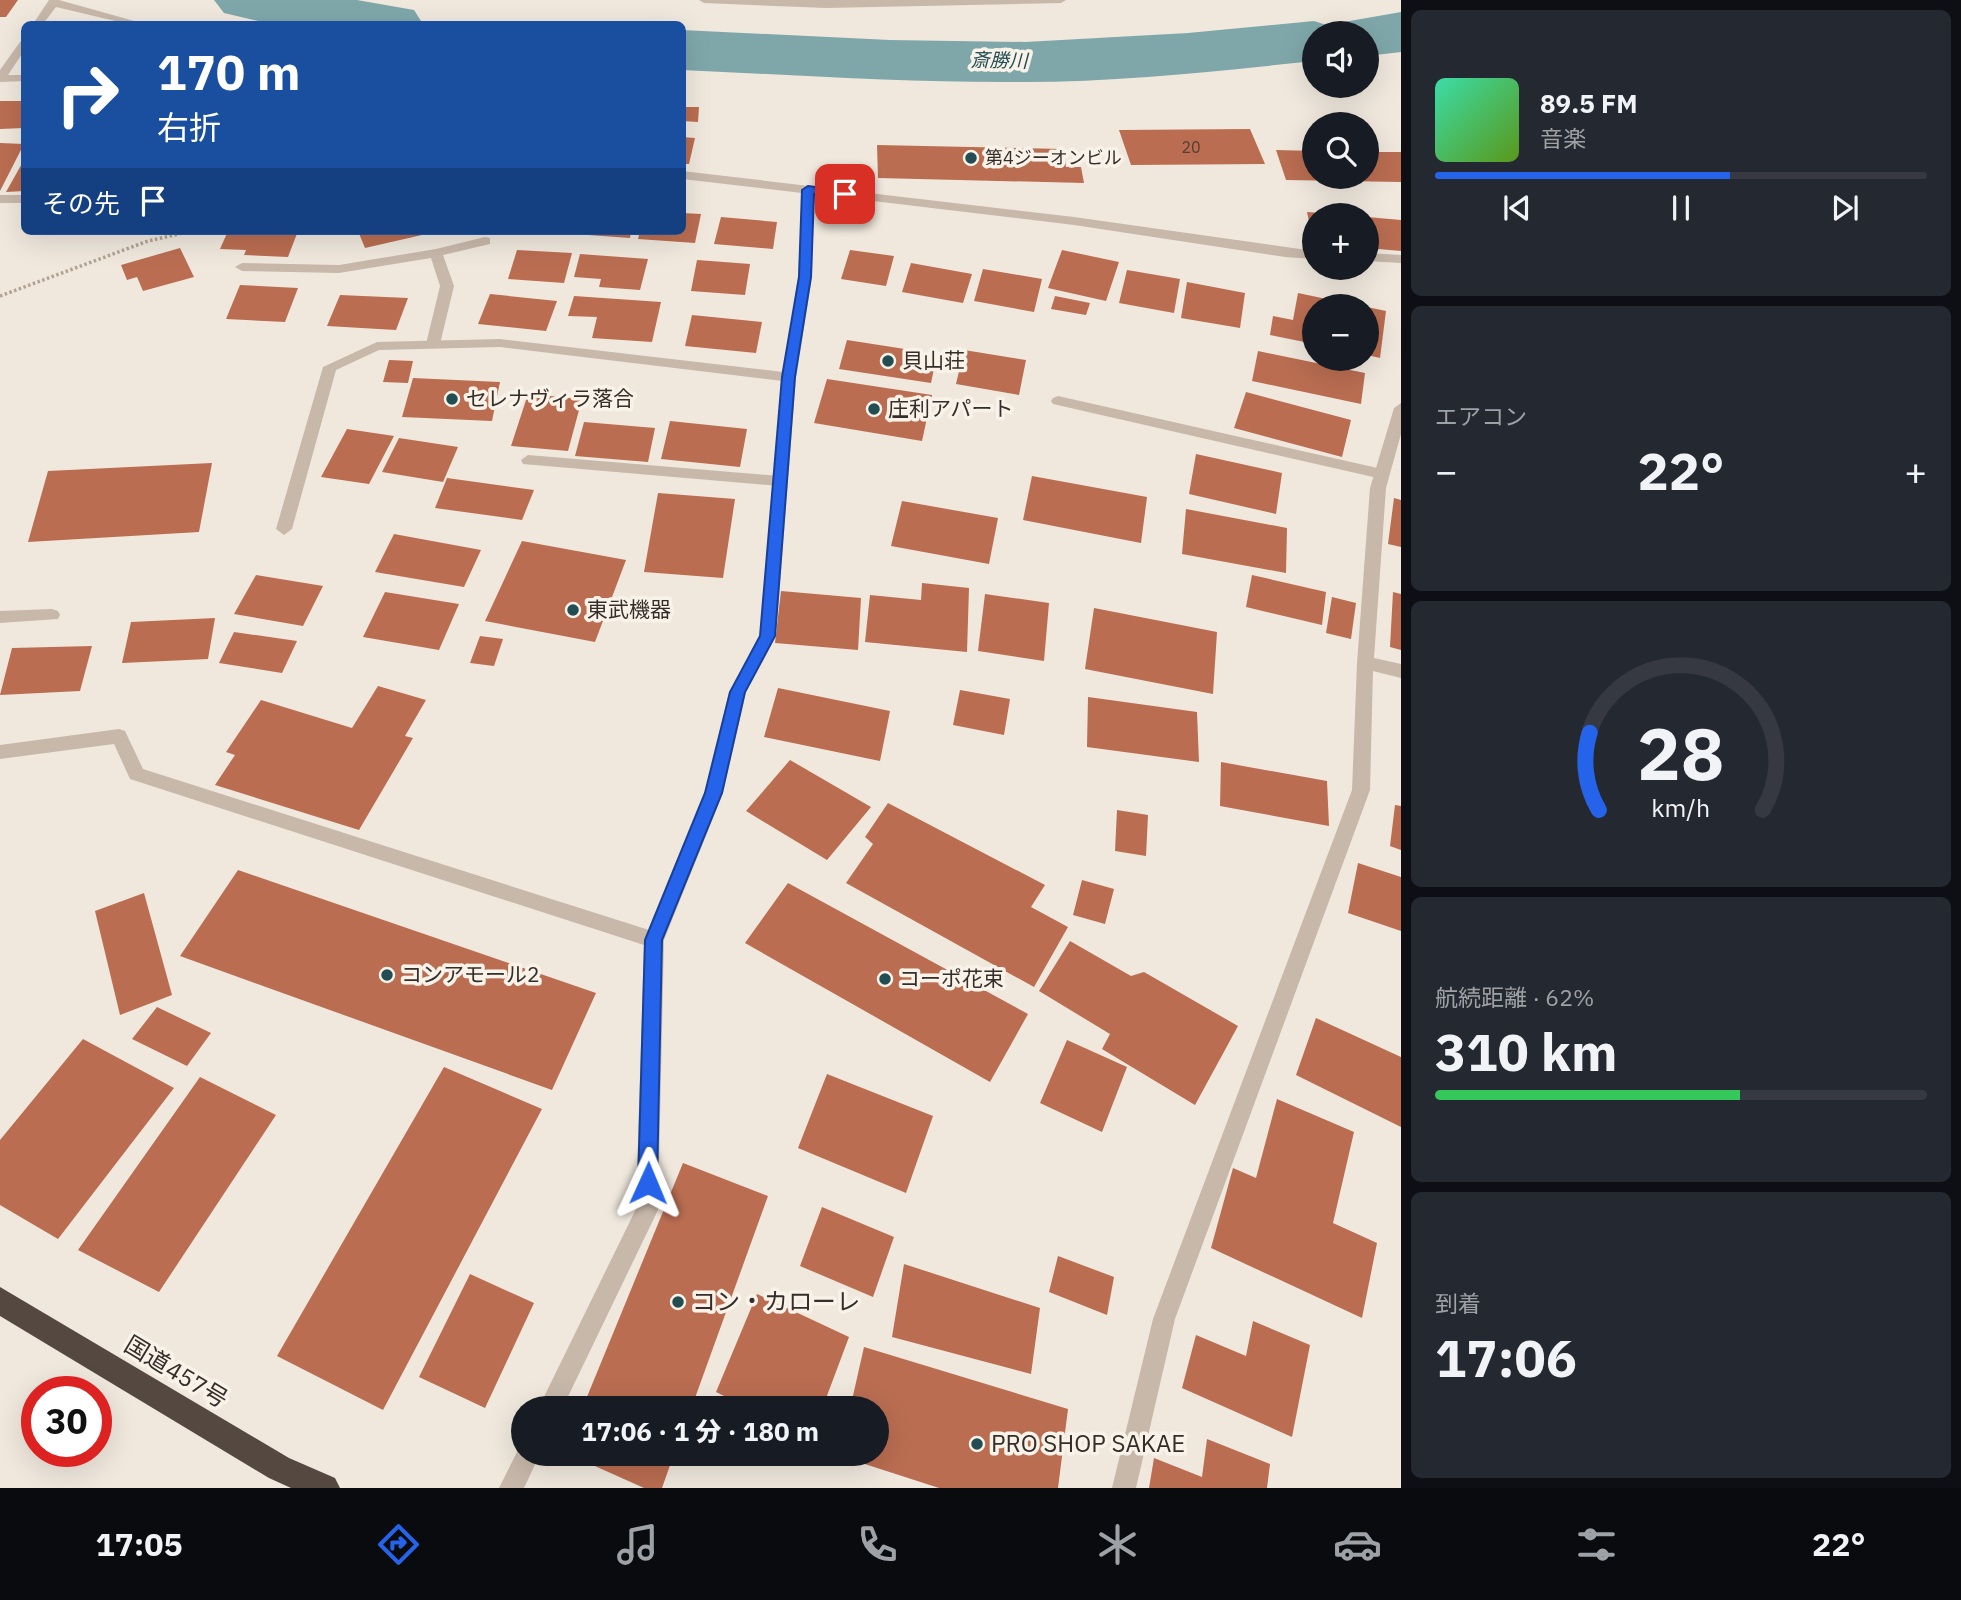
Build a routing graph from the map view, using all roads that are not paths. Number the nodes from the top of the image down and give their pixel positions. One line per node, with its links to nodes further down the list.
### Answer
1 (704, 0): 2 (street)
2 (1061, 0)
3 (53, 2): 4 (street); 5 (street)
4 (40, 21)
5 (128, 21)
6 (21, 48): 8 (street)
7 (21, 78): 8 (street)
8 (0, 79)
9 (686, 175): 10 (street)
10 (808, 190): 15 (street); 20 (street)
11 (0, 199): 12 (street)
12 (21, 199)
13 (485, 241): 14 (street)
14 (436, 253): 18 (street); 19 (street)
15 (1302, 254)
16 (1379, 258): 17 (street)
17 (1401, 259)
18 (242, 267)
19 (433, 344): 20 (street); 26 (street)
20 (789, 377): 25 (street)
21 (1058, 401): 24 (street)
22 (1401, 408): 24 (street)
23 (528, 460): 25 (street)
24 (1382, 474): 29 (street)
25 (780, 481): 32 (street)
26 (284, 528)
27 (52, 615): 28 (street)
28 (0, 617)
29 (1365, 663): 30 (street); 38 (street)
30 (1401, 671)
31 (0, 752): 32 (street)
32 (653, 940): 34 (street)
33 (0, 1301): 36 (highway, 国道457号)
34 (556, 1396)
35 (522, 1466): 37 (street)
36 (325, 1488)
37 (512, 1488)
38 (1124, 1488)

